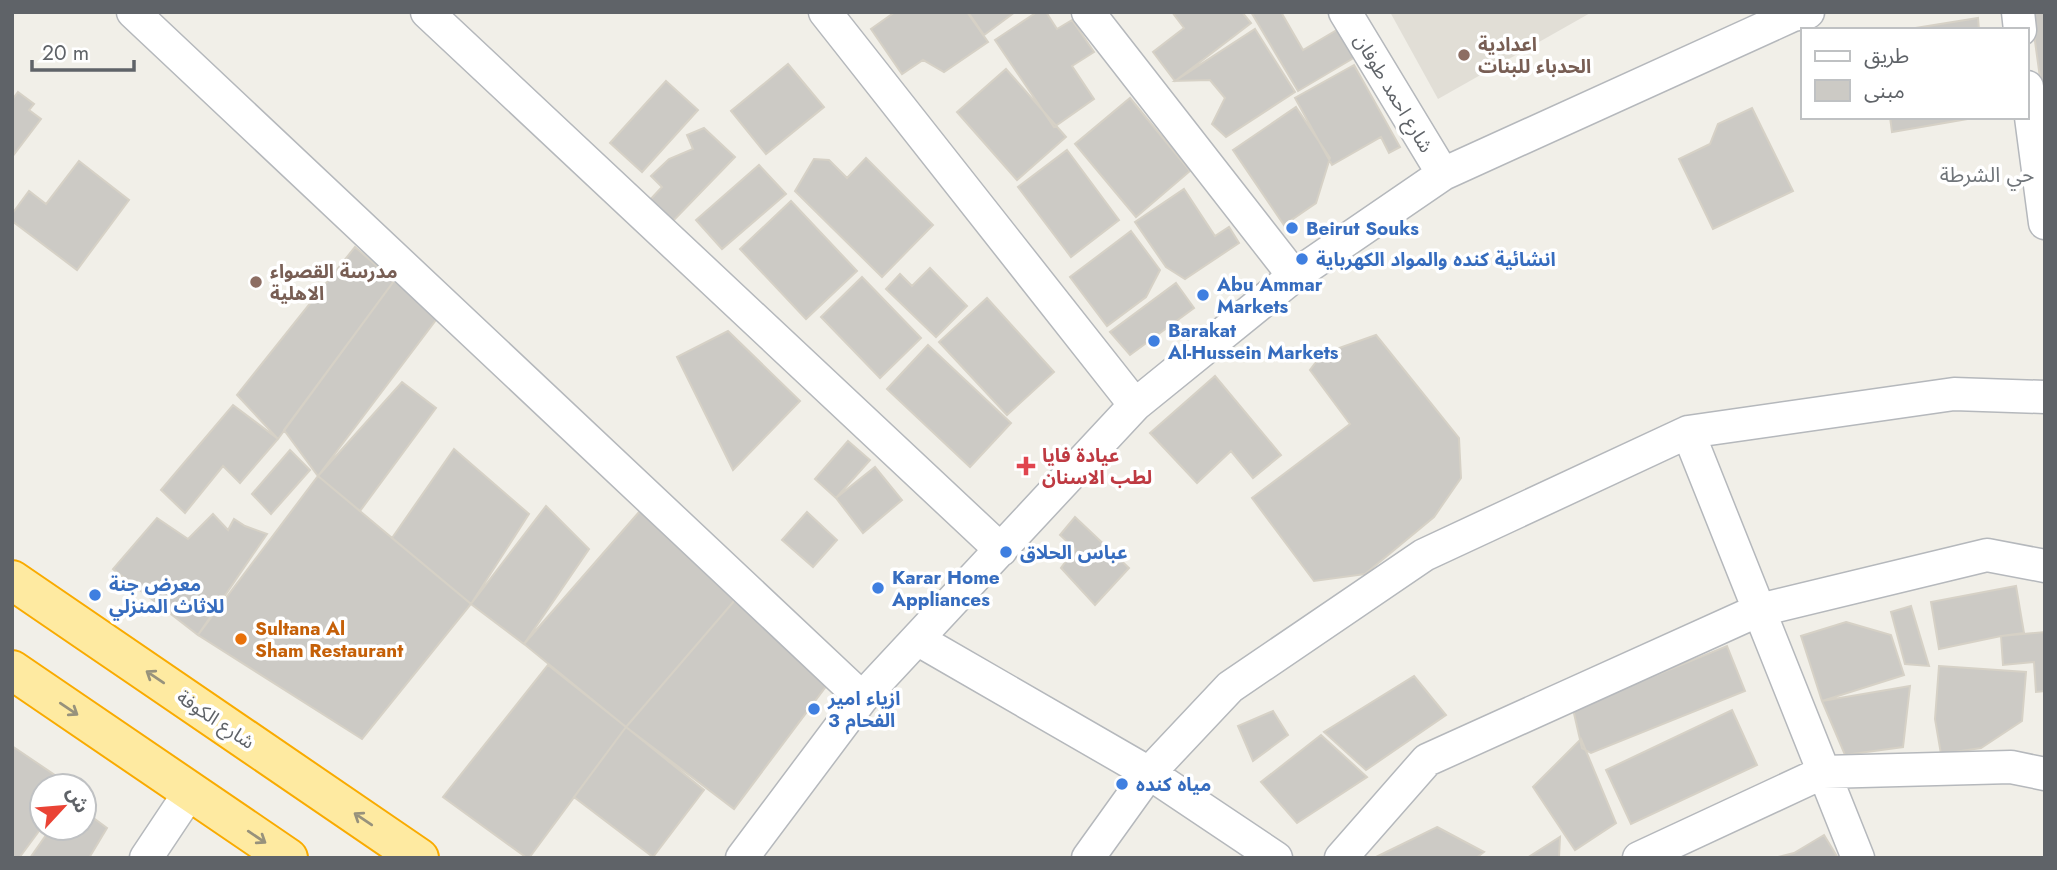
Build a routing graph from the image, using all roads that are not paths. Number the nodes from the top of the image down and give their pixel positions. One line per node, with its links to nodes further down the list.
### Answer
1 (133, 12): 20 (street)
2 (427, 12): 14 (street)
3 (825, 12): 12 (street)
4 (1088, 12): 10 (street)
5 (1345, 12): 8 (street, شارع احمد طوفان)
6 (1797, 13): 8 (street)
7 (2029, 102): 9 (street)
8 (1443, 174): 10 (street)
9 (2045, 223)
10 (1294, 276): 12 (street)
11 (2045, 397): 13 (street)
12 (1135, 405): 14 (street)
13 (1688, 432): 17 (street); 22 (street)
14 (1001, 550): 18 (street)
15 (2045, 566): 17 (street)
16 (12, 580): 27 (highway, شارع الكوفة, one-way to 16)
17 (1759, 610): 21 (street); 31 (street)
18 (917, 639): 20 (street); 22 (street)
19 (12, 670): 24 (highway, one-way to 24)
20 (862, 698): 28 (street)
21 (1824, 772): 23 (street); 32 (street); 33 (street)
22 (1149, 773): 29 (street); 30 (street)
23 (2045, 774)
24 (190, 792): 25 (street); 26 (highway, one-way to 26)
25 (146, 858)
26 (288, 858)
27 (419, 858)
28 (742, 858)
29 (1088, 858)
30 (1276, 858)
31 (1341, 858)
32 (1639, 858)
33 (1858, 858)

